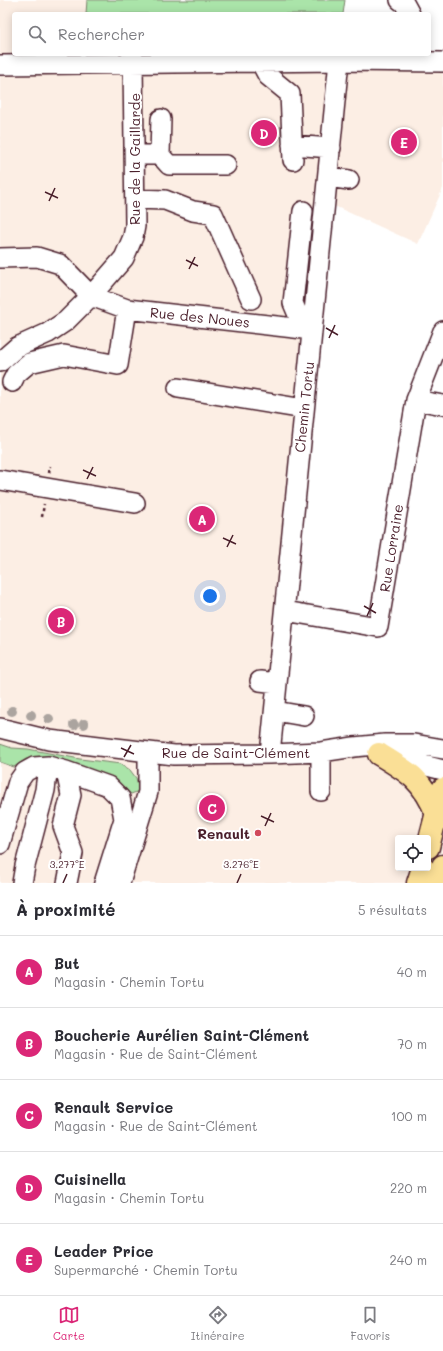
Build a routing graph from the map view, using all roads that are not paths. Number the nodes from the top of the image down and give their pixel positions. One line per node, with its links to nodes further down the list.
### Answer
1 (400, 0): 2 (street)
2 (409, 12)
3 (411, 58): 5 (street); 7 (street)
4 (260, 61): 5 (street); 6 (street); 10 (street)
5 (339, 61): 10 (street, Chemin Tortu)
6 (133, 62): 8 (street); 11 (street, Rue de la Gaillarde)
7 (443, 62)
8 (0, 65)
9 (161, 120): 12 (street)
10 (331, 148): 14 (street, Chemin Tortu)
11 (135, 154): 12 (street); 16 (street, Rue de la Gaillarde)
12 (160, 155): 13 (street)
13 (226, 165)
14 (328, 177): 15 (street); 22 (street, Chemin Tortu)
15 (349, 180)
16 (135, 199): 19 (street, Rue de la Gaillarde); 20 (street)
17 (303, 211): 22 (street)
18 (0, 258): 19 (street)
19 (91, 296): 21 (street, Rue des Noues); 24 (street, Rue de la Gaillarde)
20 (251, 299)
21 (127, 309): 22 (street, Rue des Noues); 25 (street)
22 (308, 329): 29 (street, Chemin Tortu)
23 (443, 331): 27 (street, Rue Lorraine)
24 (0, 362)
25 (12, 382)
26 (178, 388): 29 (street)
27 (416, 400): 28 (street); 32 (street, Rue Lorraine)
28 (443, 405)
29 (304, 409): 32 (street, Chemin Tortu)
30 (0, 480): 31 (street)
31 (135, 503)
32 (285, 611): 33 (street, Chemin Tortu)
33 (275, 712): 34 (street); 40 (street, Chemin Tortu)
34 (304, 716)
35 (0, 728): 38 (street, Rue de Saint-Clément)
36 (354, 747): 37 (street, Rue de Saint-Clément); 39 (street, Rue de Saint-Clément); 41 (street, Rue de Saint-Clément)
37 (443, 749)
38 (148, 752): 40 (street, Rue de Saint-Clément); 55 (street)
39 (321, 752): 40 (street, Rue de Saint-Clément); 46 (street)
40 (270, 754)
41 (379, 754): 43 (street, Rue de Saint-Clément); 47 (main road)
42 (48, 766): 44 (street); 49 (street); 52 (street)
43 (443, 770)
44 (66, 771): 53 (street); 54 (street)
45 (443, 789): 47 (main road)
46 (321, 792)
47 (436, 814): 48 (main road)
48 (431, 835)
49 (0, 844)
50 (443, 866): 57 (main road)
51 (421, 871): 56 (main road)
52 (22, 883)
53 (67, 883)
54 (104, 883)
55 (120, 883)
56 (418, 883)
57 (438, 883)

